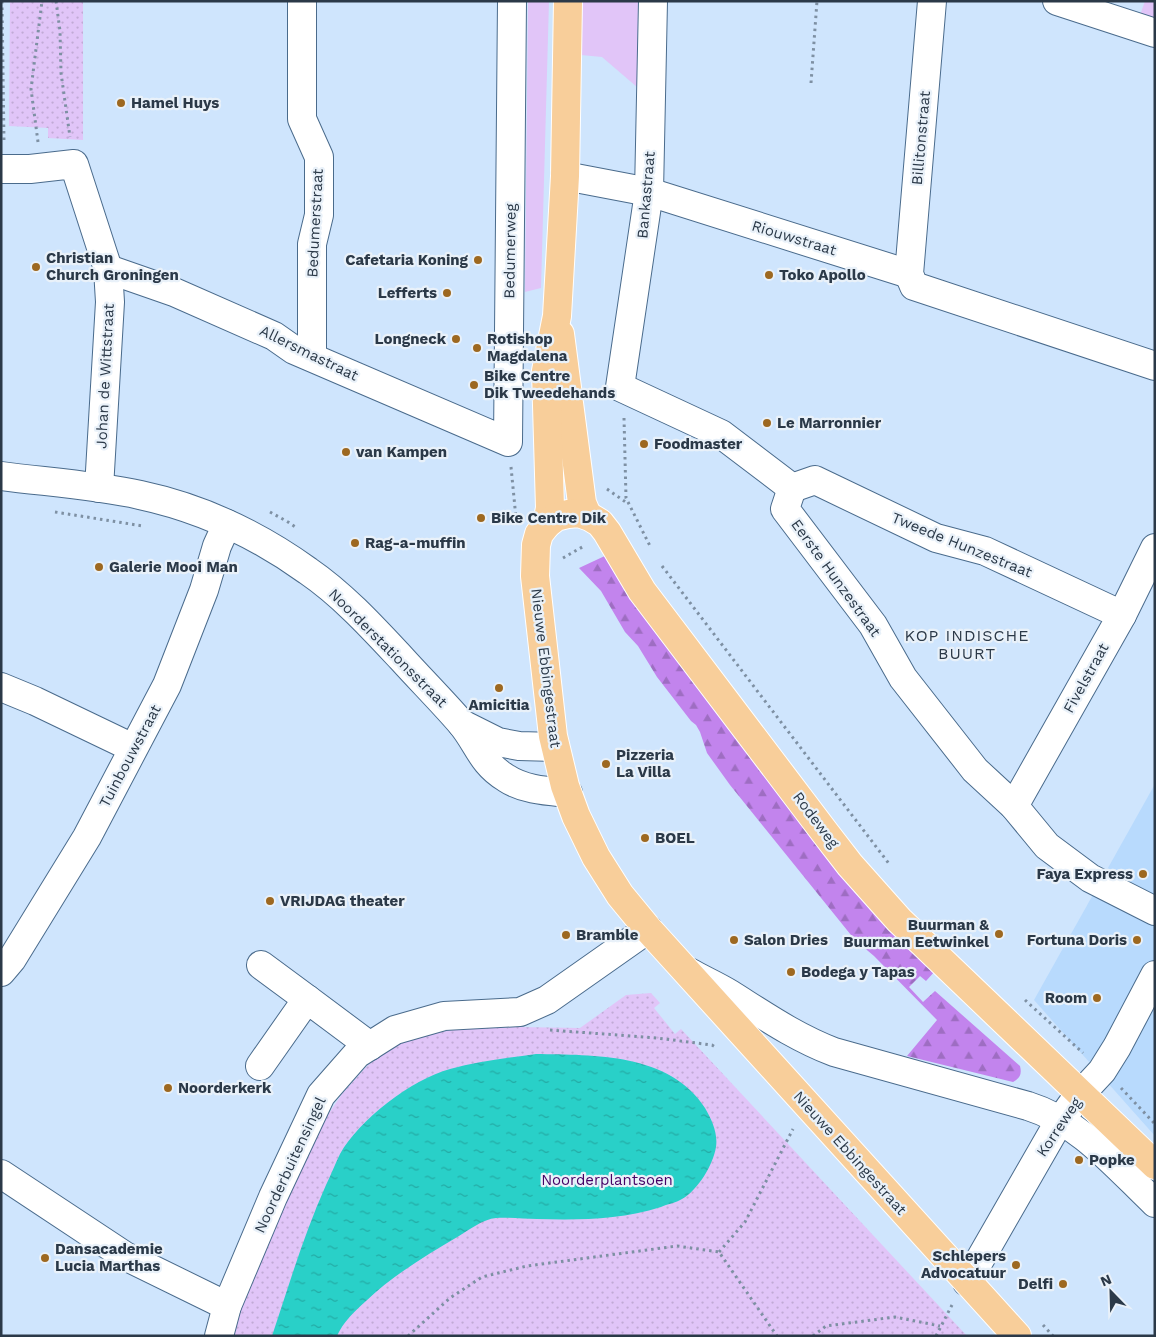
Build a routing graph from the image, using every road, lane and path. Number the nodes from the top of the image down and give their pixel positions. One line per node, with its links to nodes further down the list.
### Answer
1 (2, 1): 16 (path)
2 (42, 1): 15 (path)
3 (56, 1): 14 (path)
4 (302, 1): 22 (street, Bedumerstraat)
5 (512, 1): 25 (street, Bedumerweg)
6 (568, 1): 17 (main road)
7 (653, 1): 18 (street, Bankastraat)
8 (817, 1): 13 (path)
9 (932, 1): 20 (street, Billitonstraat)
10 (1057, 1): 11 (street)
11 (1118, 11): 12 (street)
12 (1155, 33)
13 (811, 83)
14 (74, 164): 15 (street); 19 (street, Johan de Wittstraat)
15 (43, 167): 16 (street)
16 (3, 169)
17 (565, 176): 18 (street, Riouwstraat); 21 (main road)
18 (649, 192): 20 (street, Riouwstraat); 24 (street, Bankastraat)
19 (108, 269): 22 (street, Allersmastraat); 27 (street, Johan de Wittstraat)
20 (909, 274): 23 (street, Riouwstraat)
21 (557, 316): 30 (main road); 32 (main road)
22 (312, 357): 25 (street, Allersmastraat)
23 (1155, 366)
24 (620, 387): 28 (street); 34 (path)
25 (508, 442): 29 (path)
26 (1, 476): 27 (street, Noorderstationsstraat)
27 (100, 488): 31 (street, Noorderstationsstraat)
28 (792, 488): 36 (street, Tweede Hunzestraat); 42 (street, Eerste Hunzestraat)
29 (514, 501)
30 (587, 516): 32 (main road); 57 (main road, Rodeweg)
31 (227, 524): 38 (street, Noorderstationsstraat); 40 (street, Tuinbouwstraat)
32 (547, 524): 39 (main road, Nieuwe Ebbingestraat)
33 (1155, 548): 36 (street, Fivelstraat)
34 (654, 555)
35 (658, 561): 43 (path, Rodeweg)
36 (1122, 615): 42 (street, Fivelstraat)
37 (1, 687): 40 (street)
38 (462, 724): 39 (street, Noorderstationsstraat); 41 (street, Noorderstationsstraat)
39 (555, 747): 41 (main road, Nieuwe Ebbingestraat)
40 (133, 748): 48 (street, Tuinbouwstraat)
41 (568, 793): 45 (main road, Nieuwe Ebbingestraat)
42 (1014, 806): 44 (street, Eerste Hunzestraat)
43 (895, 872)
44 (1155, 911)
45 (648, 929): 47 (main road, Nieuwe Ebbingestraat); 53 (street, Noorderbuitensingel)
46 (261, 965): 51 (street)
47 (685, 970): 59 (street, Nieuwe Ebbingestraat); 66 (main road, Nieuwe Ebbingestraat)
48 (1, 972)
49 (1155, 976): 56 (street, Korreweg)
50 (1019, 994): 56 (path)
51 (307, 999): 53 (street); 55 (street)
52 (544, 1030): 54 (path)
53 (370, 1046): 67 (street, Noorderbuitensingel)
54 (721, 1050)
55 (260, 1066)
56 (1102, 1070): 57 (street, Korreweg)
57 (1081, 1094): 59 (street, Korreweg); 62 (main road, Rodeweg)
58 (1136, 1104): 60 (path)
59 (1060, 1120): 64 (street, Nieuwe Ebbingestraat); 66 (street, Korreweg)
60 (1155, 1124)
61 (795, 1127): 65 (path)
62 (1155, 1165)
63 (1, 1174): 67 (street)
64 (1155, 1203)
65 (719, 1252): 70 (path); 71 (path)
66 (961, 1291): 68 (path); 74 (main road, Nieuwe Ebbingestraat)
67 (227, 1306): 69 (street, Noorderbuitensingel)
68 (940, 1326): 72 (path); 73 (path)
69 (219, 1336)
70 (408, 1336)
71 (777, 1336)
72 (813, 1336)
73 (936, 1336)
74 (1017, 1336)

